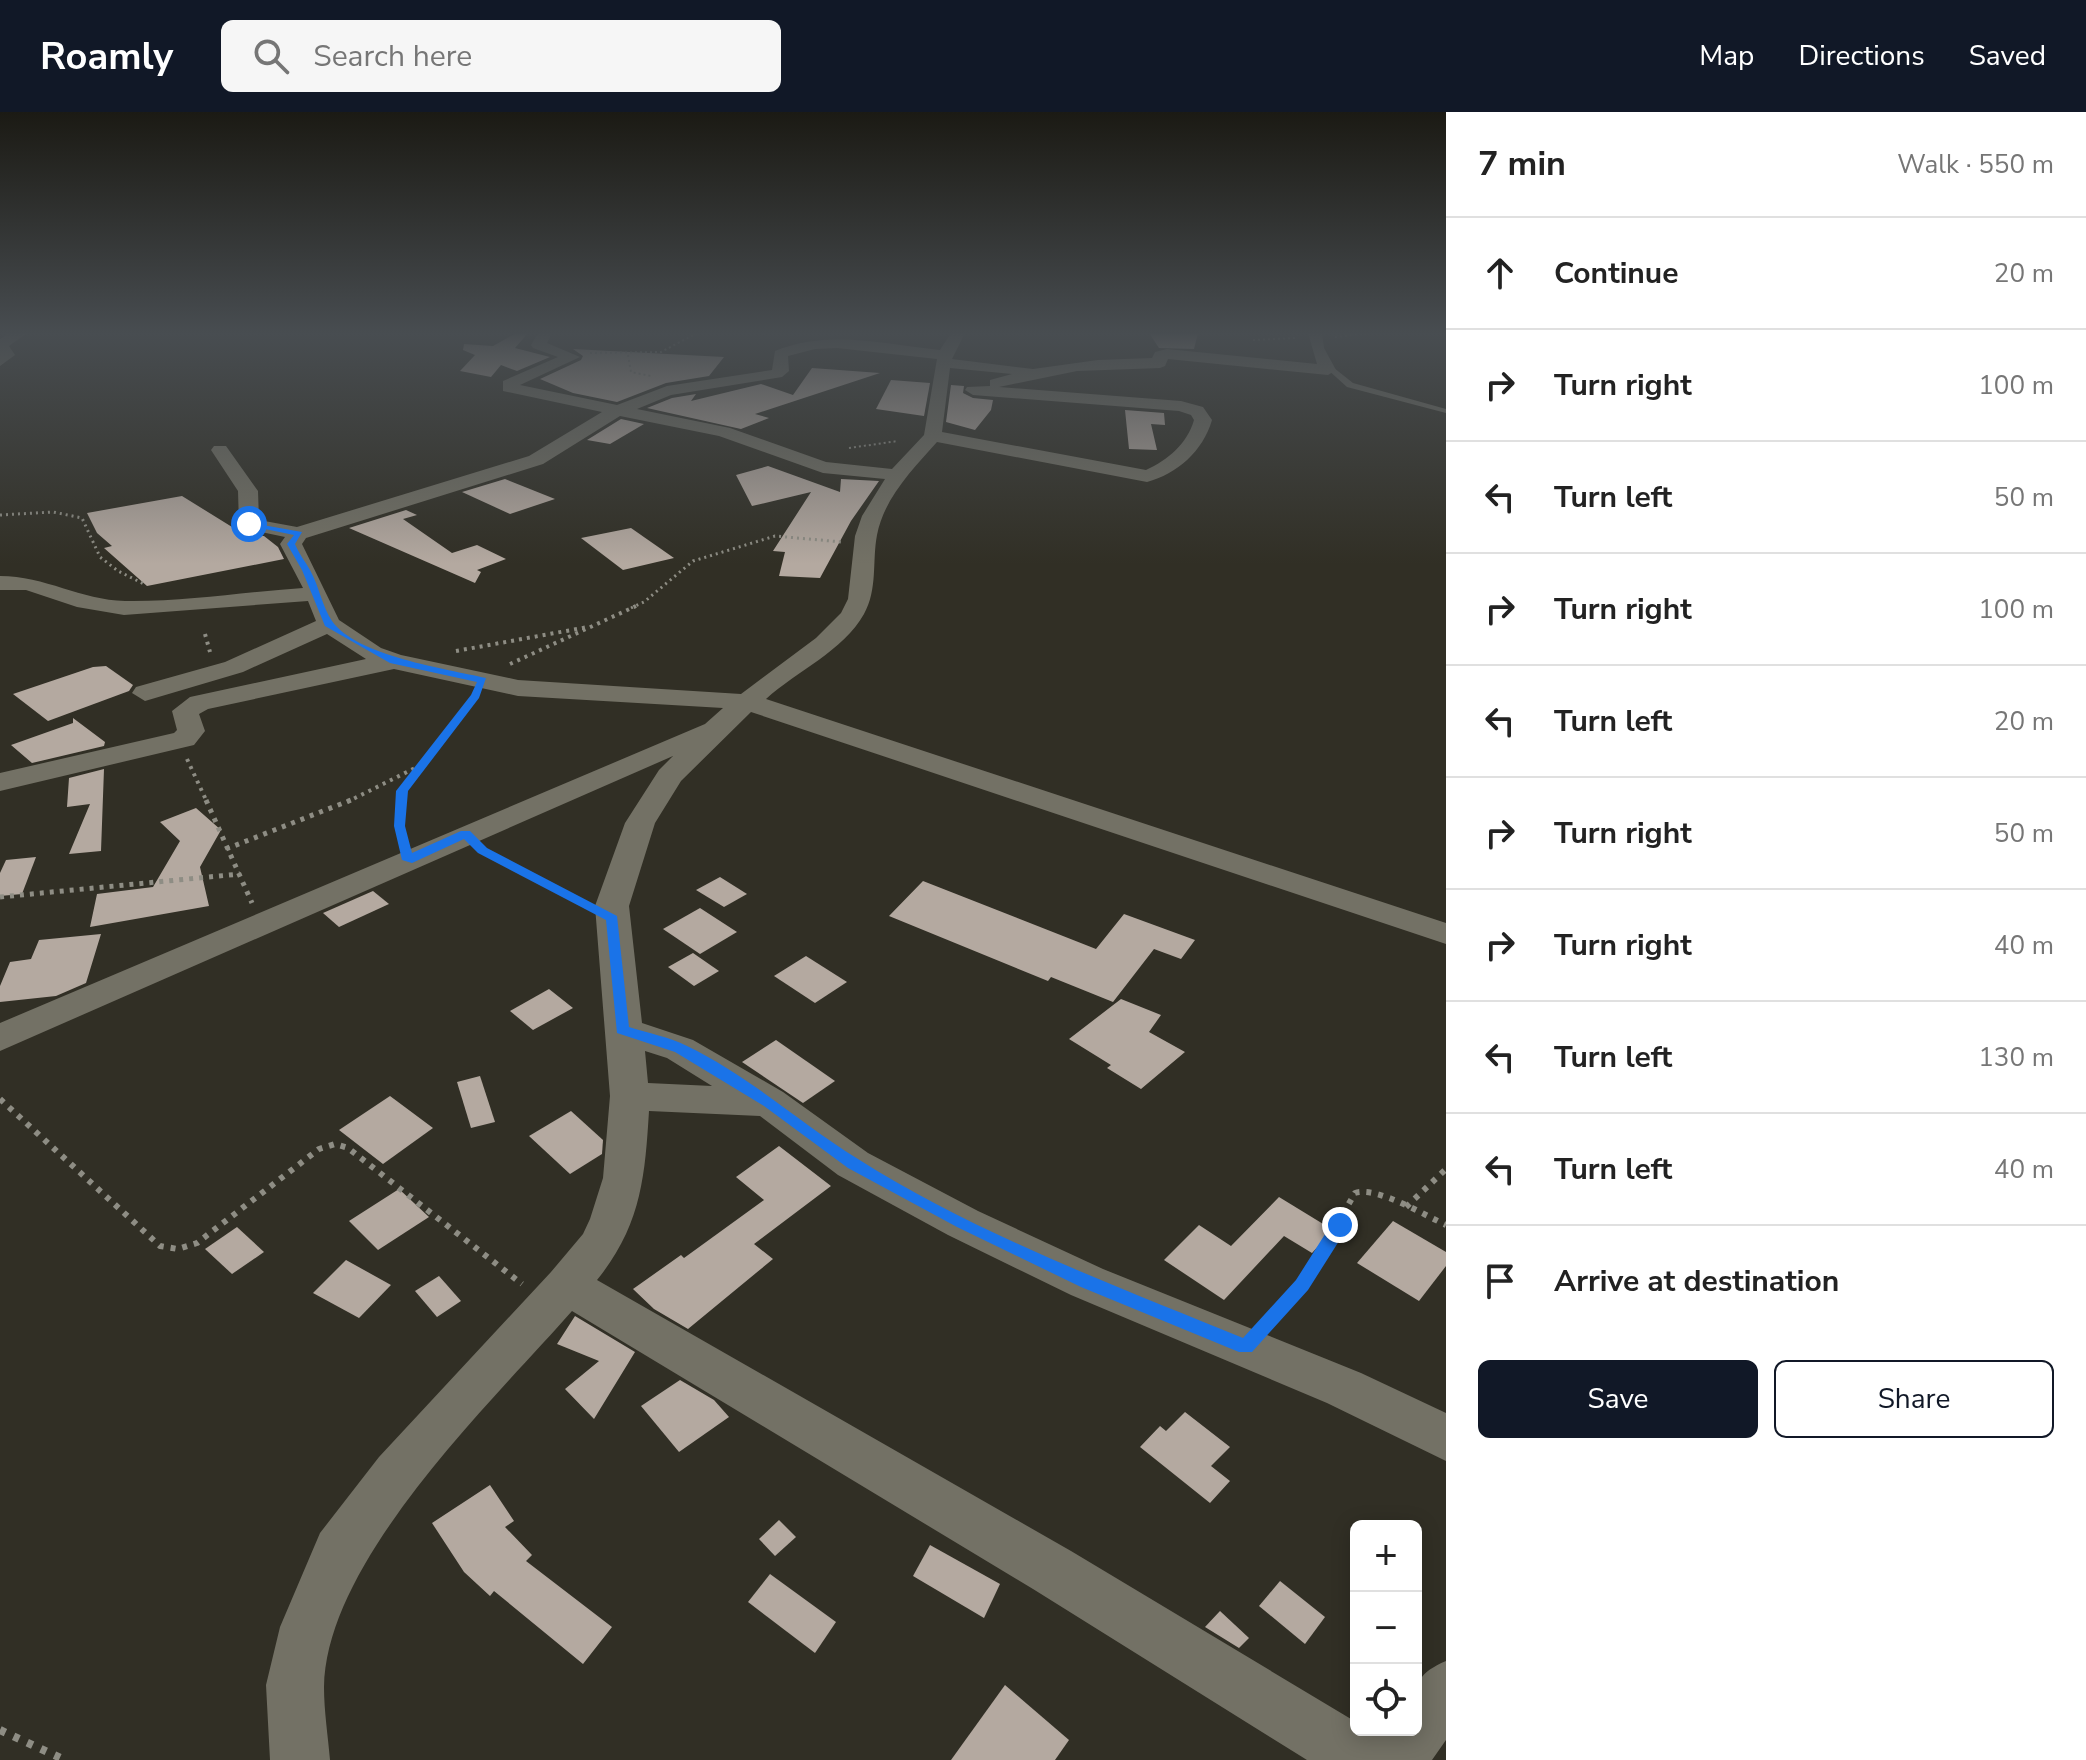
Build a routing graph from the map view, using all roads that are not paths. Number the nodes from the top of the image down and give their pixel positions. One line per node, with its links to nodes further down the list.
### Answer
1 (605, 410): 5 (street)
2 (619, 410): 5 (street)
3 (936, 410): 6 (street)
4 (1194, 410): 6 (street)
5 (614, 412): 8 (street); 9 (street)
6 (933, 436): 8 (street)
7 (220, 450): 9 (street)
8 (897, 475): 15 (street)
9 (299, 534): 11 (street)
10 (0, 583): 11 (street)
11 (315, 594): 12 (street)
12 (329, 624): 13 (street); 14 (street)
13 (399, 662): 15 (street); 16 (street)
14 (145, 693)
15 (734, 714): 17 (street); 18 (street); 19 (street)
16 (0, 782)
17 (1446, 934)
18 (622, 1030): 20 (street); 21 (street)
19 (0, 1038)
20 (630, 1096): 21 (street); 22 (street)
21 (769, 1102): 23 (street)
22 (558, 1295): 25 (street); 26 (street)
23 (1446, 1438)
24 (1446, 1690): 27 (street)
25 (300, 1760)
26 (1363, 1760)
27 (1396, 1760)

